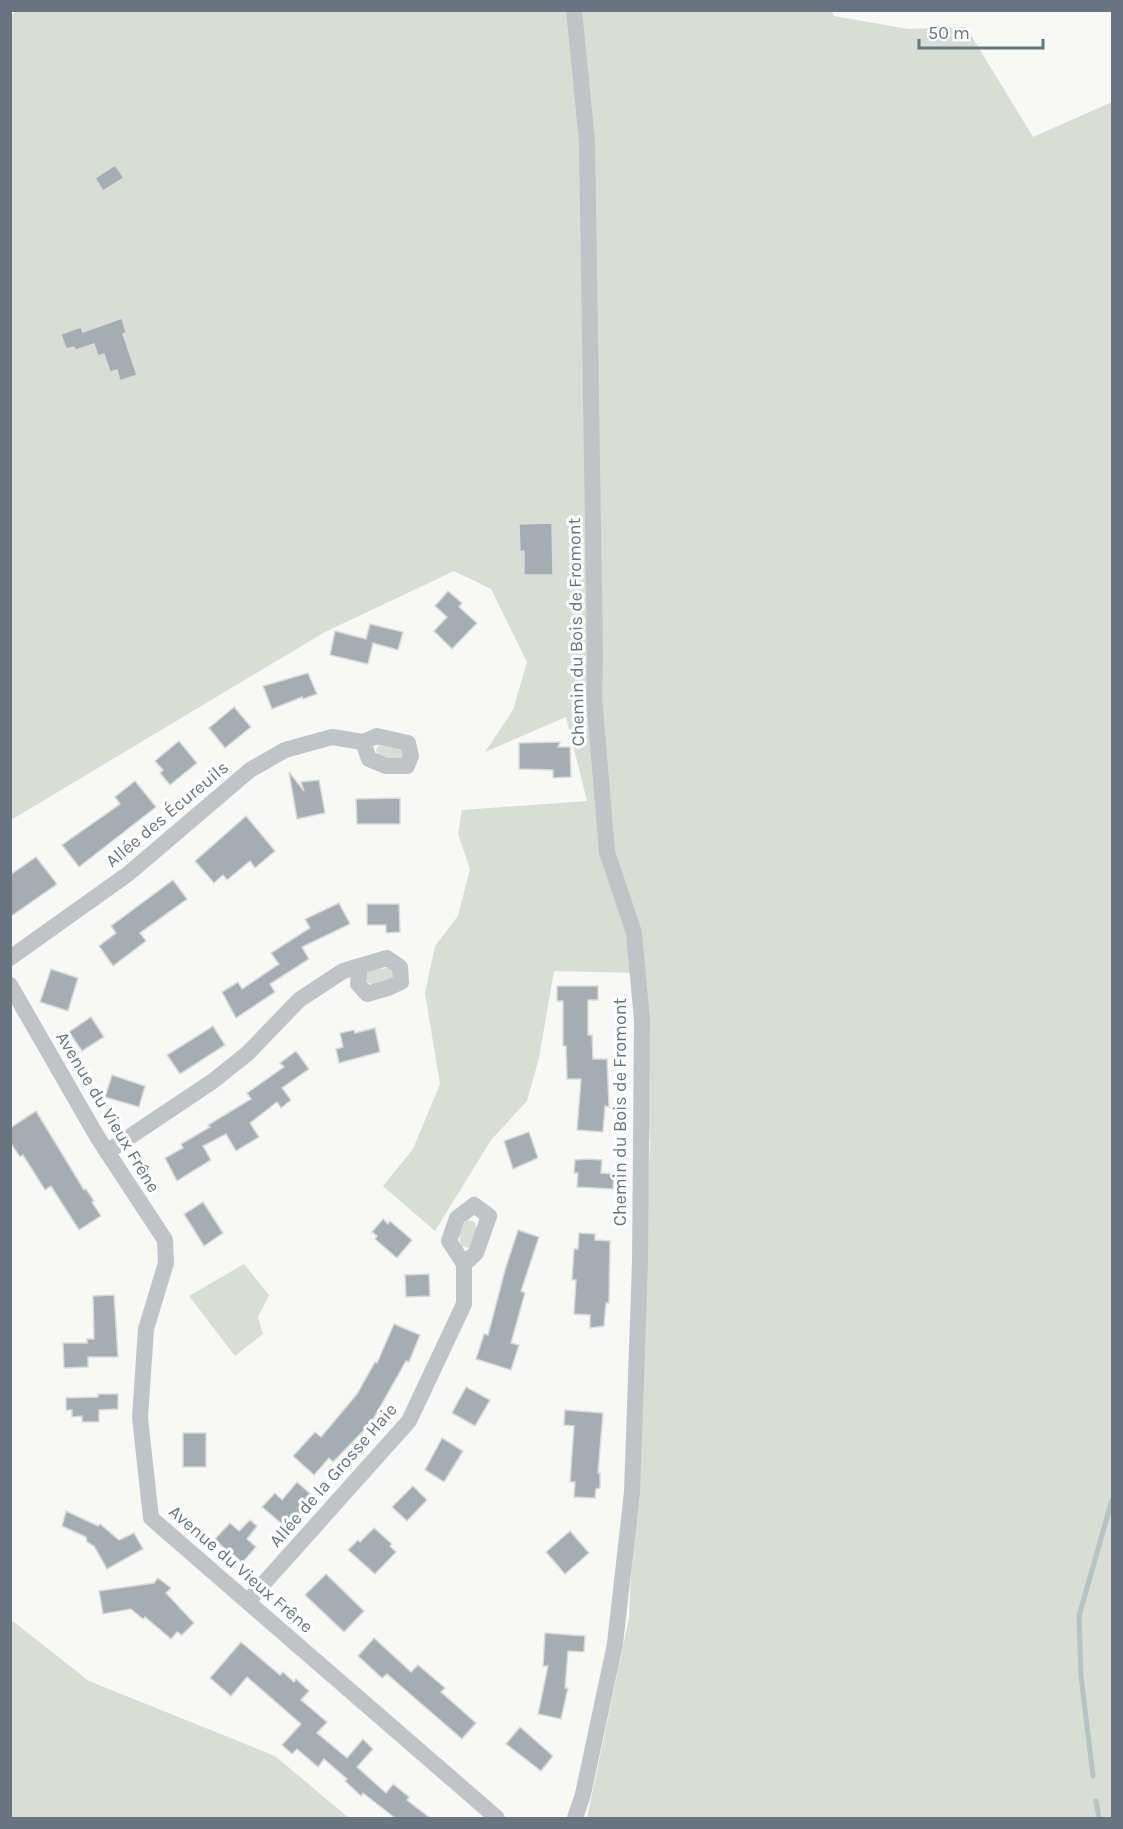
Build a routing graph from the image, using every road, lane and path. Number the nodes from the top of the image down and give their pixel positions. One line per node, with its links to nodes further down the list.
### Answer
1 (574, 10): 10 (street, Chemin du Bois de Fromont)
2 (363, 742): 3 (street, Allée des Écureuils)
3 (10, 958)
4 (360, 966): 6 (street)
5 (10, 985): 6 (street, Avenue du Vieux Frêne)
6 (107, 1152): 8 (street, Avenue du Vieux Frêne)
7 (464, 1264): 8 (street, Allée de la Grosse Haie)
8 (248, 1601): 9 (street, Avenue du Vieux Frêne)
9 (497, 1818)
10 (575, 1818)

